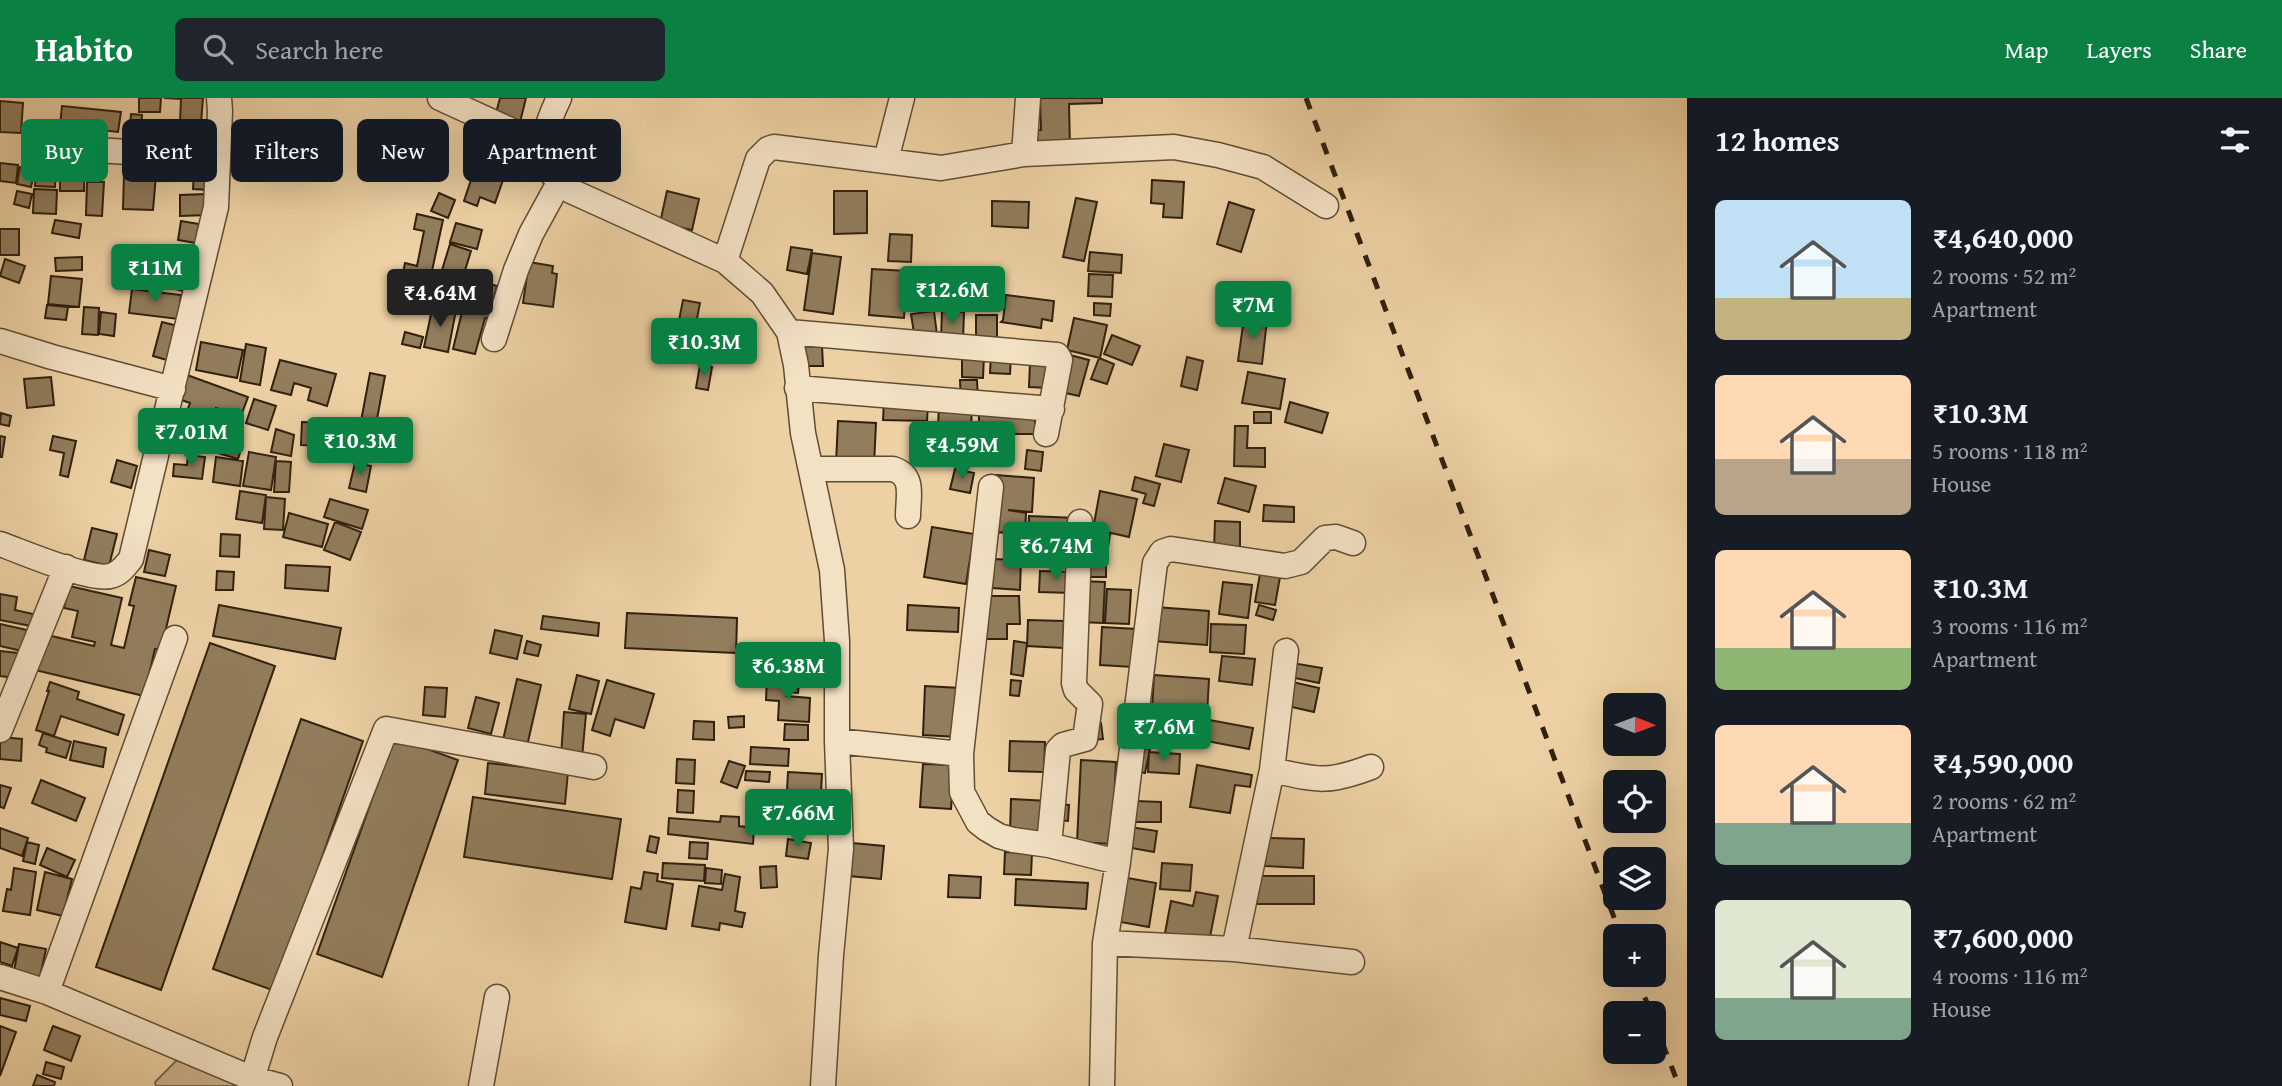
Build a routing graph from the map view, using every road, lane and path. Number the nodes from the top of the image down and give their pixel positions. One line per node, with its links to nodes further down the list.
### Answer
1 (219, 98): 10 (street)
2 (440, 98): 6 (street)
3 (559, 98): 7 (street)
4 (902, 98): 11 (street)
5 (1028, 98): 9 (street)
6 (486, 119)
7 (550, 119)
8 (108, 151): 10 (street)
9 (1024, 154): 11 (street); 14 (street)
10 (218, 158): 20 (street)
11 (886, 160): 15 (street)
12 (558, 182): 17 (street)
13 (560, 182): 15 (street)
14 (1326, 206)
15 (725, 261): 16 (street)
16 (789, 332): 19 (street); 21 (street)
17 (494, 338)
18 (0, 341): 20 (street)
19 (797, 388): 21 (street); 23 (street)
20 (173, 389): 29 (street)
21 (1052, 409): 22 (street)
22 (1046, 434)
23 (811, 469): 25 (street); 33 (street)
24 (991, 486): 34 (street)
25 (908, 516)
26 (1080, 522): 38 (street)
27 (1353, 543): 39 (street)
28 (0, 544): 29 (street)
29 (66, 567): 32 (street)
30 (175, 638): 44 (street)
31 (1286, 651): 37 (street)
32 (0, 730)
33 (837, 741): 34 (street); 49 (street)
34 (961, 754): 38 (street)
35 (594, 767): 46 (street)
36 (1371, 767): 37 (street)
37 (1272, 770): 41 (street)
38 (1049, 845): 39 (street)
39 (1118, 862): 40 (street)
40 (1105, 943): 41 (street); 50 (street)
41 (1234, 949): 42 (street)
42 (1352, 962)
43 (0, 977): 44 (street)
44 (47, 992): 46 (street)
45 (497, 997): 48 (street)
46 (256, 1065): 47 (street)
47 (281, 1086)
48 (481, 1086)
49 (822, 1086)
50 (1102, 1086)

